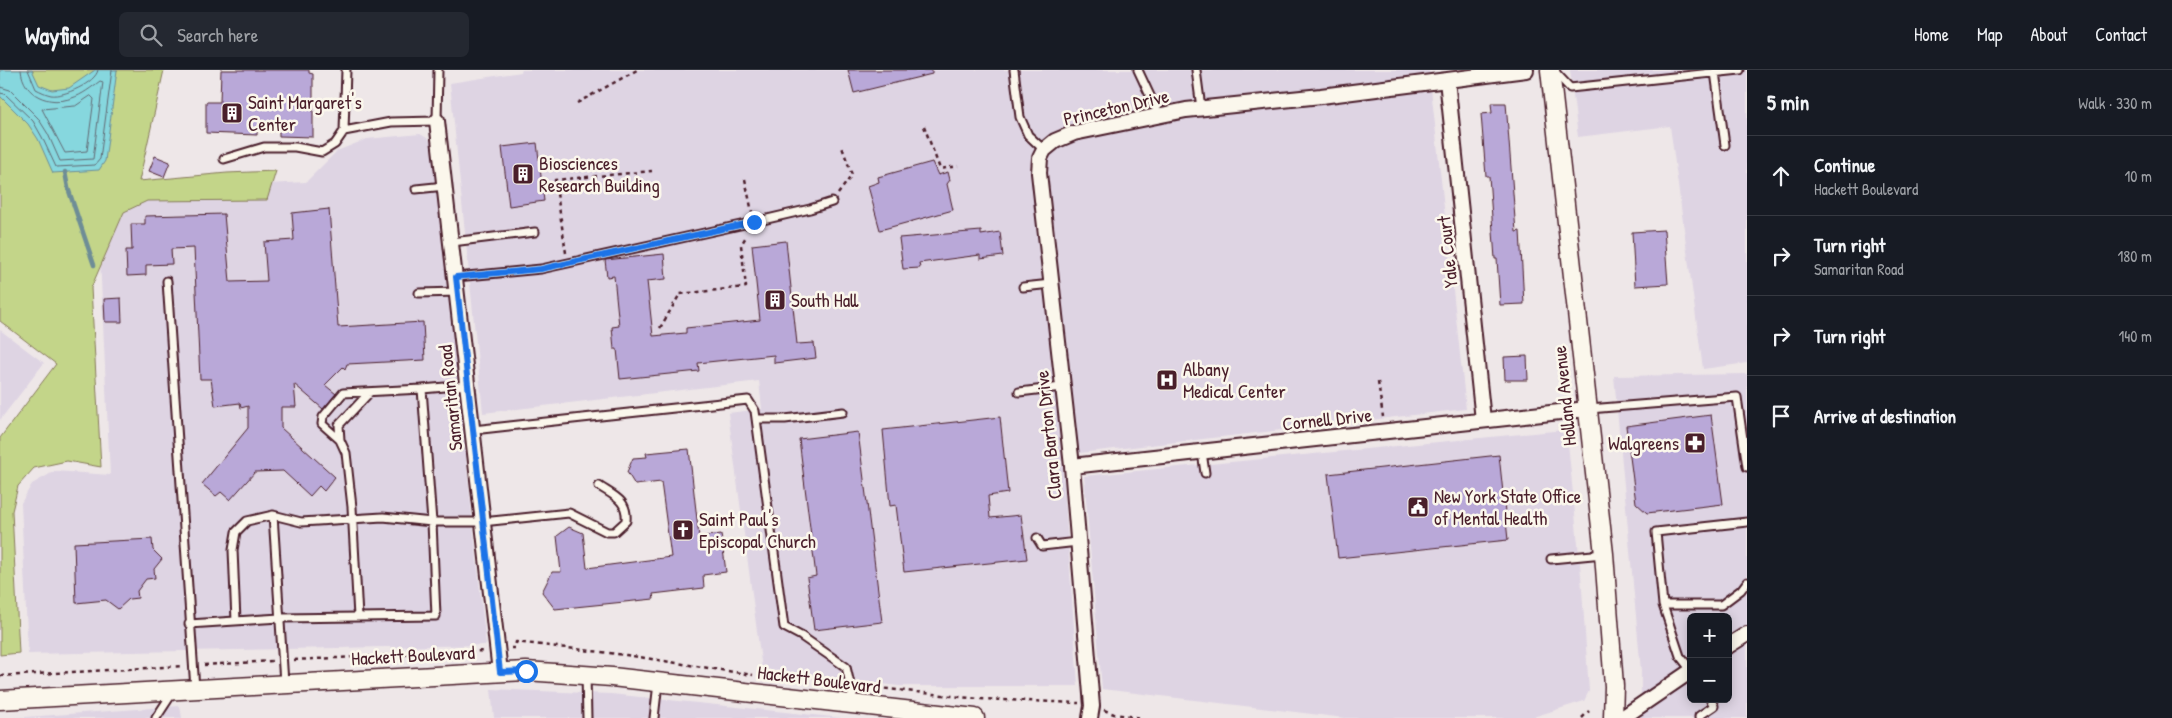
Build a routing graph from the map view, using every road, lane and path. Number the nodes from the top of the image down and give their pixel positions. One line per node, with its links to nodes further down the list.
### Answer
1 (346, 70): 17 (lane)
2 (438, 70): 15 (lane)
3 (637, 70): 12 (path)
4 (1014, 70): 20 (lane)
5 (1138, 70): 14 (lane)
6 (1196, 70): 13 (lane)
7 (1526, 70): 11 (street, Princeton Drive)
8 (1551, 70): 10 (lane); 45 (street, Holland Avenue)
9 (1740, 70): 10 (lane)
10 (1716, 72): 18 (lane)
11 (1447, 80): 13 (street, Princeton Drive); 48 (street, Yale Court)
12 (576, 103)
13 (1200, 108): 14 (street, Princeton Drive)
14 (1159, 116): 20 (street, Princeton Drive)
15 (437, 121): 17 (lane); 25 (street, Samaritan Road)
16 (924, 126): 22 (path)
17 (344, 130): 21 (lane)
18 (1725, 145)
19 (842, 147): 27 (path)
20 (1044, 150): 34 (street, Clara Barton Drive)
21 (224, 159)
22 (958, 166)
23 (652, 171): 31 (path)
24 (745, 179): 28 (path)
25 (445, 186): 26 (lane); 30 (street, Samaritan Road)
26 (416, 189)
27 (832, 202): 28 (lane)
28 (754, 222): 31 (lane); 38 (path)
29 (534, 232): 30 (lane)
30 (452, 242): 32 (street, Samaritan Road)
31 (567, 263): 32 (lane)
32 (456, 277): 36 (street, Samaritan Road)
33 (166, 282): 71 (lane)
34 (1051, 284): 35 (lane); 41 (street, Clara Barton Drive)
35 (1022, 287)
36 (458, 292): 37 (lane); 40 (street, Samaritan Road)
37 (419, 293)
38 (660, 328)
39 (1378, 382): 50 (path)
40 (468, 385): 42 (lane); 49 (street, Samaritan Road)
41 (1062, 387): 44 (lane); 53 (street, Clara Barton Drive)
42 (422, 389): 43 (lane); 59 (lane)
43 (370, 392): 51 (lane); 51 (lane)
44 (1019, 392)
45 (1587, 409): 48 (street, Cornell Drive); 54 (lane); 64 (street, Holland Avenue)
46 (843, 412): 47 (lane)
47 (756, 419): 49 (lane); 84 (lane)
48 (1483, 420): 50 (street, Cornell Drive)
49 (473, 430): 60 (street, Samaritan Road)
50 (1385, 431): 52 (street, Cornell Drive)
51 (340, 440): 58 (lane)
52 (1202, 452): 53 (street, Cornell Drive); 55 (lane)
53 (1072, 466): 63 (street, Clara Barton Drive)
54 (1747, 467)
55 (1205, 473)
56 (599, 486): 60 (lane)
57 (273, 515): 58 (lane); 69 (lane); 70 (lane)
58 (352, 518): 59 (lane); 68 (lane)
59 (432, 522): 60 (lane); 68 (lane)
60 (482, 522): 75 (street, Samaritan Road)
61 (1747, 522): 67 (lane)
62 (1037, 538): 63 (lane)
63 (1078, 542): 90 (street, Clara Barton Drive)
64 (1604, 554): 65 (lane); 92 (street, Holland Avenue)
65 (1551, 559)
66 (1747, 582): 67 (lane)
67 (1663, 605): 74 (lane)
68 (358, 617): 69 (lane)
69 (280, 618): 70 (lane); 79 (lane)
70 (236, 621): 71 (lane)
71 (190, 624): 80 (lane)
72 (1747, 634): 73 (street)
73 (1732, 643)
74 (1687, 666)
75 (500, 672): 77 (street, Hackett Boulevard); 79 (street, Hackett Boulevard)
76 (1687, 674): 93 (street)
77 (586, 675): 78 (street, Hackett Boulevard); 87 (lane)
78 (658, 682): 84 (street, Hackett Boulevard); 88 (lane)
79 (284, 683): 80 (street, Hackett Boulevard)
80 (195, 688): 81 (street, Hackett Boulevard)
81 (174, 690): 82 (street, Hackett Boulevard); 86 (lane)
82 (0, 700)
83 (1712, 703): 94 (lane)
84 (865, 708): 89 (street, Hackett Boulevard)
85 (1588, 711): 91 (path)
86 (156, 718)
87 (587, 718)
88 (654, 718)
89 (975, 718)
90 (1090, 718)
91 (1582, 718)
92 (1613, 718)
93 (1622, 718)
94 (1699, 718)

